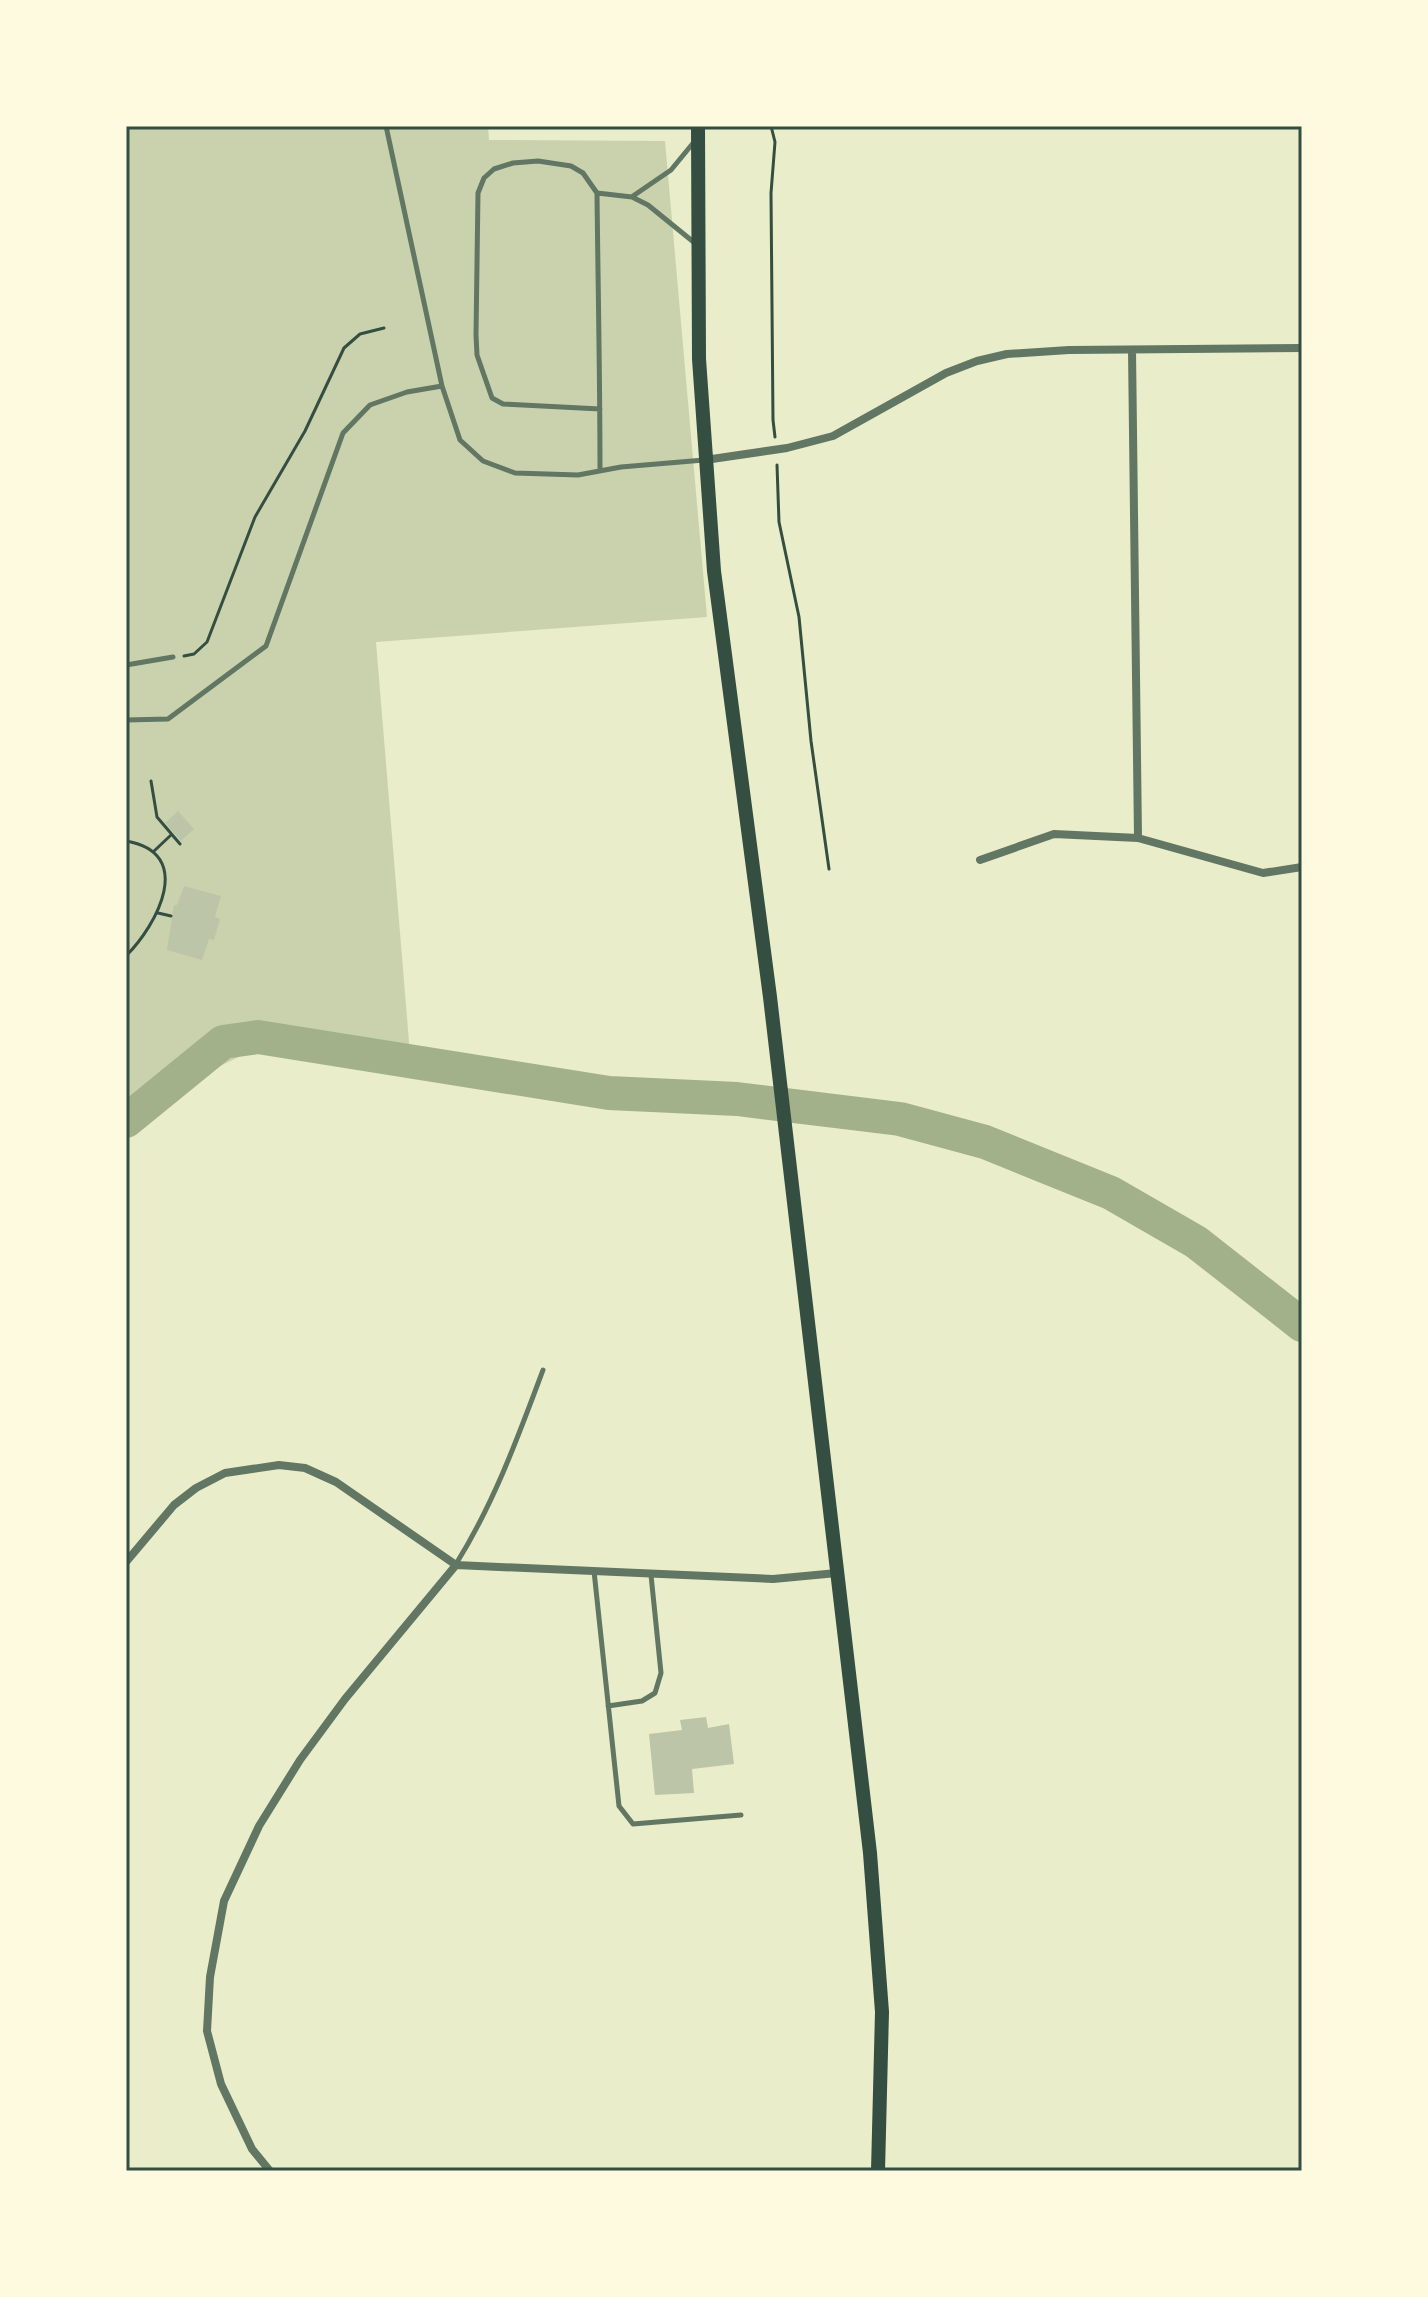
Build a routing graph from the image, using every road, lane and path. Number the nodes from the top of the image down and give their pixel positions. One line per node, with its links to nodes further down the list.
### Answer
1 (386, 126): 10 (lane)
2 (771, 126): 12 (path)
3 (698, 132): 5 (lane); 6 (main road)
4 (597, 193): 5 (lane); 11 (lane); 11 (lane)
5 (632, 197): 6 (lane)
6 (697, 245): 13 (main road)
7 (384, 328): 15 (path)
8 (1302, 348): 9 (street)
9 (1132, 350): 12 (street); 20 (street)
10 (442, 386): 14 (lane); 17 (lane)
11 (600, 409): 14 (lane)
12 (777, 450): 13 (street); 26 (path)
13 (705, 460): 14 (lane); 34 (main road)
14 (600, 471)
15 (173, 657): 16 (lane)
16 (126, 665)
17 (126, 720)
18 (151, 781): 19 (path)
19 (171, 835): 22 (path); 23 (path)
20 (1138, 838): 24 (street); 25 (street)
21 (126, 841): 23 (path)
22 (180, 844)
23 (152, 853): 27 (path)
24 (980, 860)
25 (1302, 867)
26 (829, 869)
27 (158, 913): 28 (path); 29 (path)
28 (171, 916)
29 (126, 956)
30 (543, 1370): 32 (lane)
31 (126, 1562): 32 (street)
32 (456, 1565): 33 (street); 38 (street)
33 (594, 1571): 35 (street); 36 (lane)
34 (837, 1573): 35 (street); 39 (main road)
35 (651, 1575): 36 (lane)
36 (608, 1706): 37 (lane)
37 (741, 1815)
38 (270, 2171)
39 (878, 2171)

